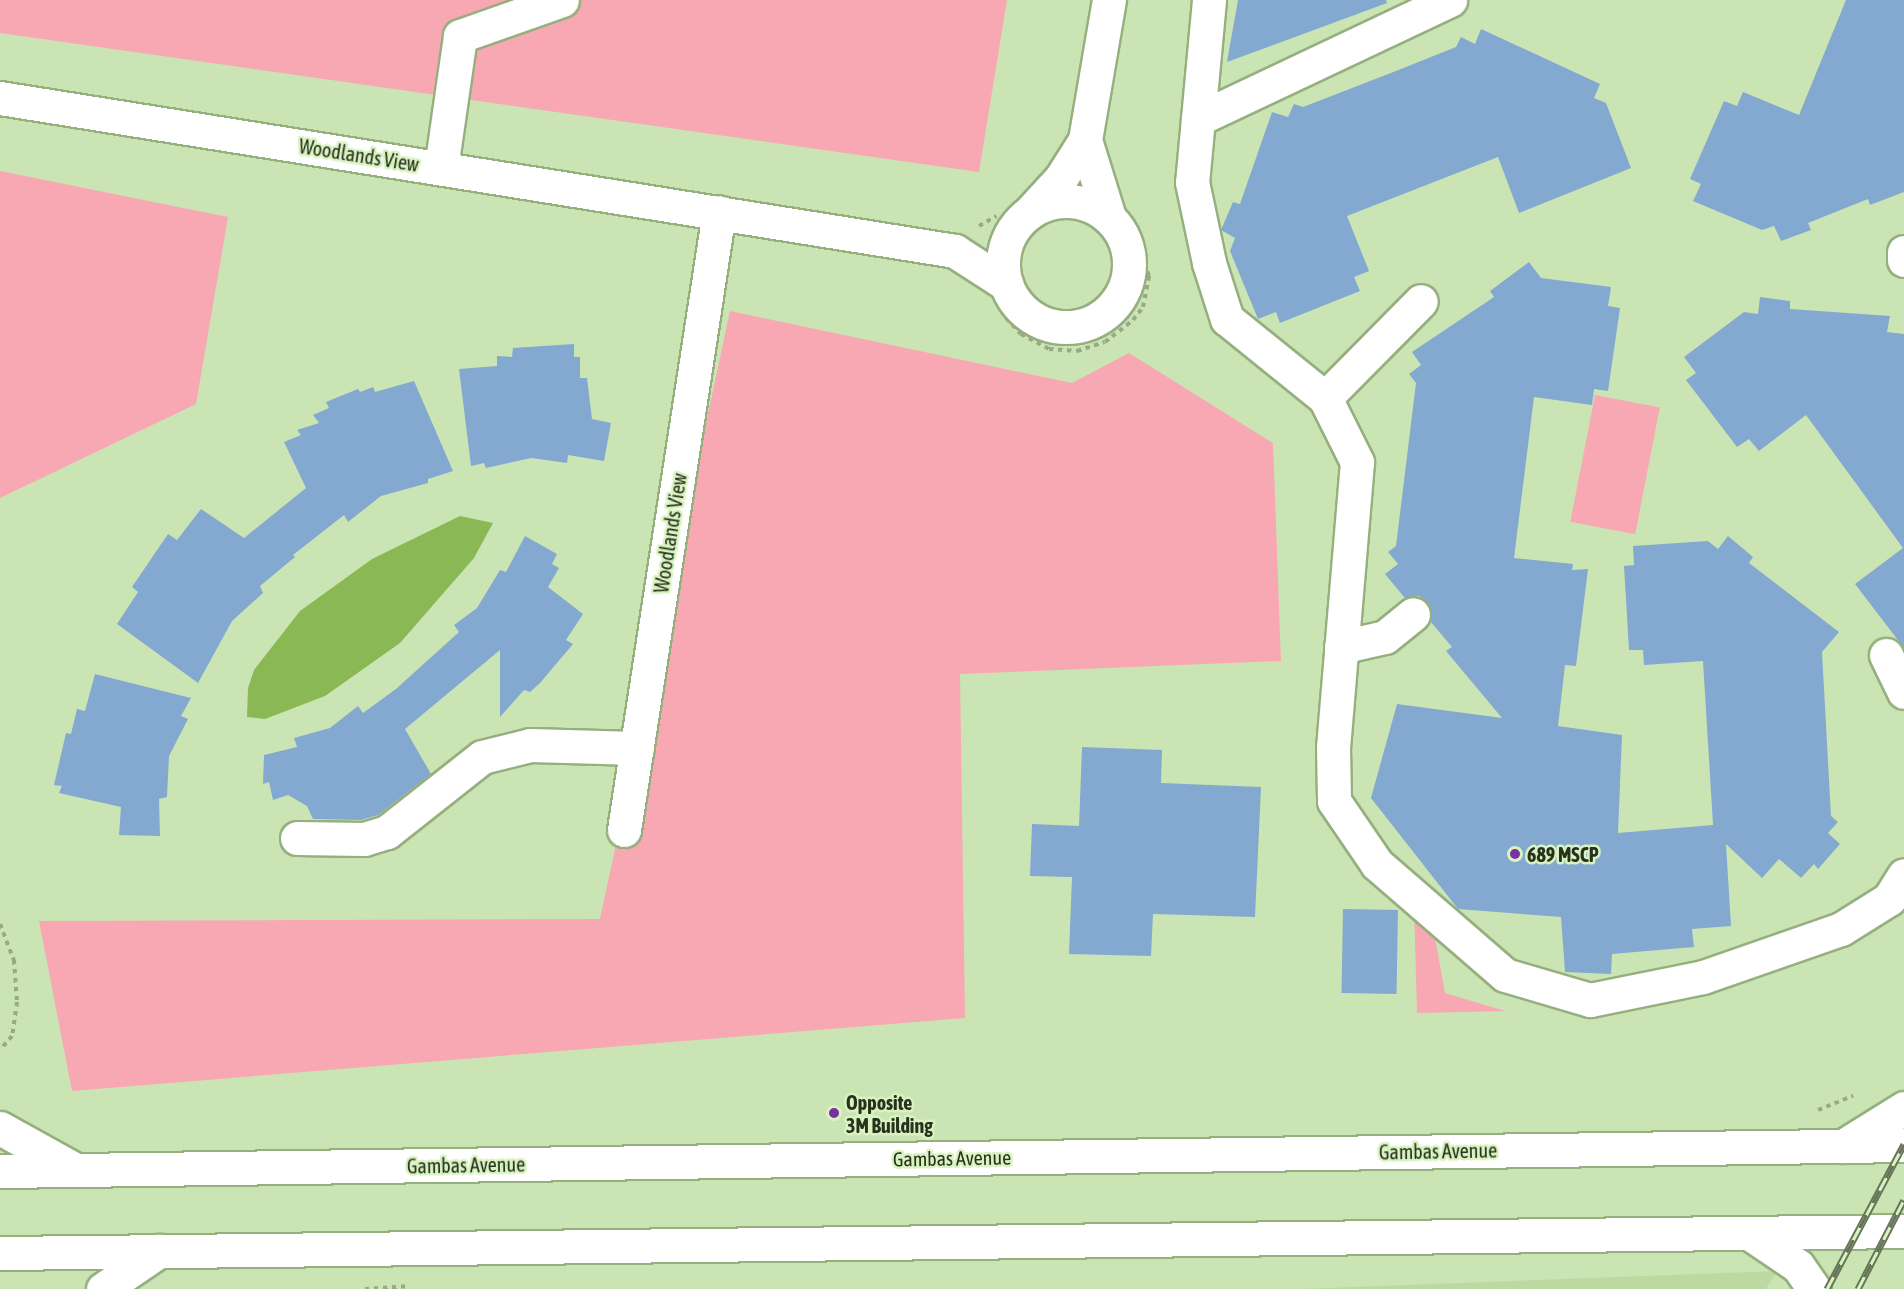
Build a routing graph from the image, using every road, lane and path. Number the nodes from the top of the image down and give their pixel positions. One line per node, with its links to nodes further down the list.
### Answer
1 (562, 0): 8 (main road)
2 (1109, 0): 7 (main road, Woodlands View)
3 (1209, 0): 6 (main road)
4 (1450, 0): 6 (main road)
5 (0, 98): 8 (main road, Woodlands View)
6 (1198, 119): 17 (main road)
7 (1085, 140): 10 (main road, Woodlands View); 11 (main road, Woodlands View)
8 (441, 168): 9 (main road, Woodlands View)
9 (719, 212): 12 (main road, Woodlands View); 22 (main road, Woodlands View)
10 (1109, 217): 11 (main road, Woodlands View); 15 (main road, Woodlands View)
11 (1013, 221): 12 (main road, Woodlands View); 12 (path); 15 (main road, Woodlands View)
12 (962, 240): 15 (main road, Woodlands View)
13 (1904, 252): 14 (main road)
14 (1904, 260)
15 (1006, 284)
16 (1421, 301): 17 (main road)
17 (1325, 398): 19 (main road)
18 (1413, 614): 19 (main road)
19 (1341, 647): 25 (main road)
20 (1886, 655): 21 (main road)
21 (1904, 692)
22 (637, 748): 23 (main road, Woodlands View); 24 (main road)
23 (624, 830)
24 (297, 838)
25 (1904, 875)
26 (0, 924): 27 (path)
27 (0, 1050)
28 (1904, 1108): 31 (main road)
29 (0, 1128): 32 (main road)
30 (1904, 1145): 31 (main road, Gambas Avenue)
31 (1843, 1146): 32 (main road, Gambas Avenue)
32 (75, 1170): 33 (main road, Gambas Avenue)
33 (0, 1171)
34 (1904, 1232): 35 (main road)
35 (1749, 1233): 36 (main road); 39 (main road)
36 (159, 1251): 37 (main road); 38 (main road)
37 (0, 1253)
38 (103, 1289)
39 (1814, 1289)

